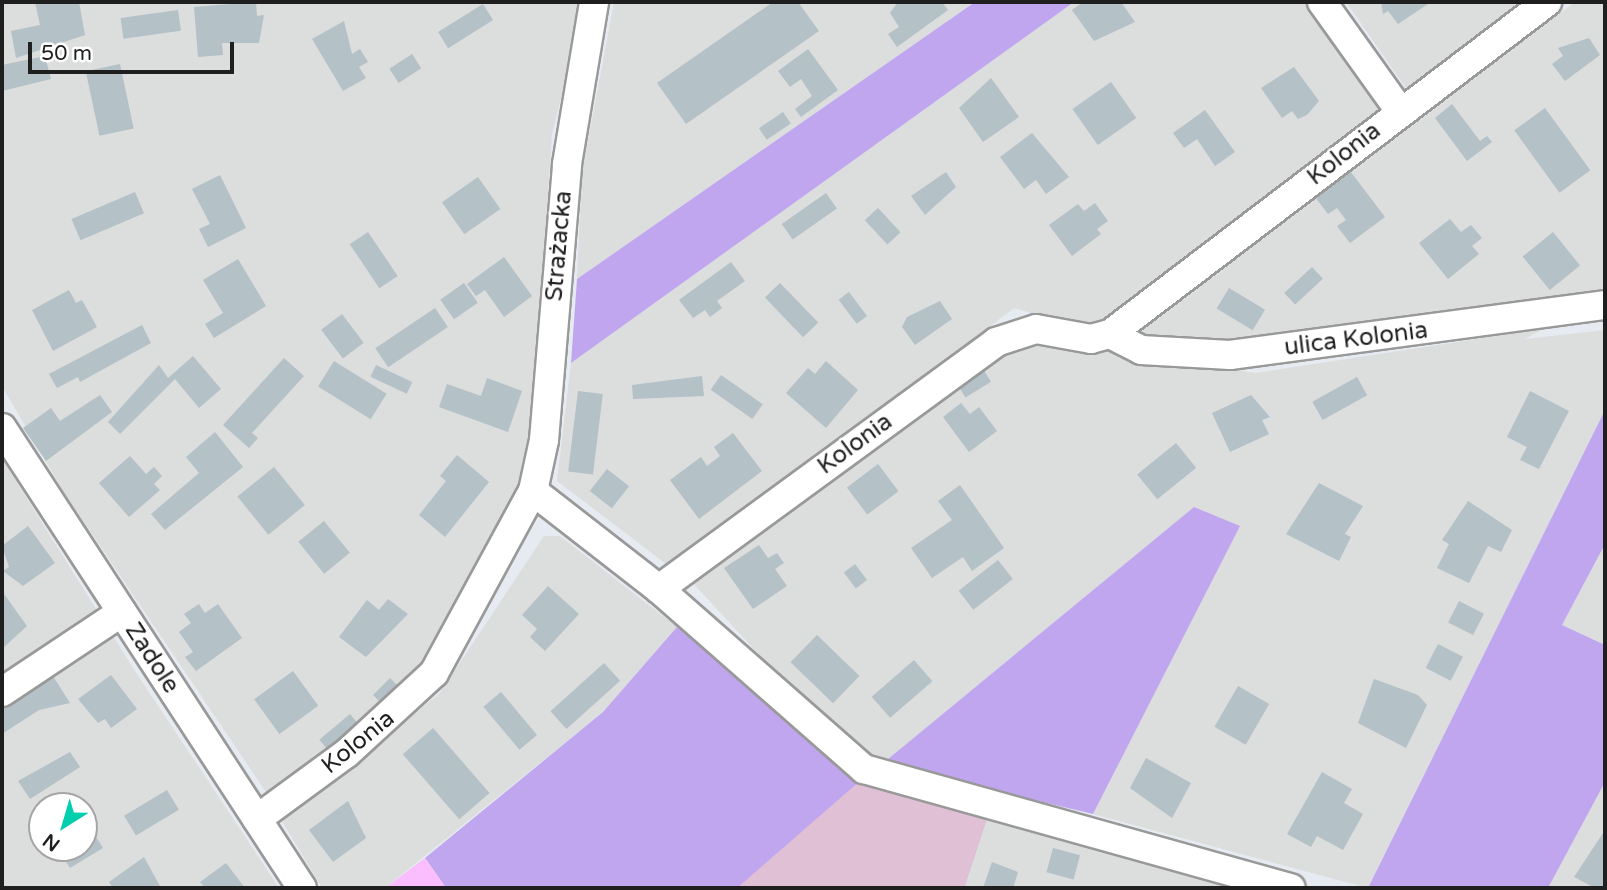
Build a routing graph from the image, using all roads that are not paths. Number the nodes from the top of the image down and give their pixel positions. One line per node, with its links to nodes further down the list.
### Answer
1 (594, 2): 8 (street, Strażacka)
2 (1322, 2): 4 (street)
3 (1547, 2): 4 (street, Kolonia)
4 (1400, 111): 6 (street, Kolonia)
5 (1605, 305): 6 (street, ulica Kolonia)
6 (1110, 334): 9 (street, Kolonia)
7 (2, 428): 10 (street, Zadole)
8 (533, 491): 9 (street); 12 (street, Kolonia)
9 (659, 589): 14 (street)
10 (122, 612): 11 (street); 12 (street, Zadole)
11 (2, 692)
12 (257, 819): 13 (street, Zadole)
13 (302, 888)
14 (1291, 888)

